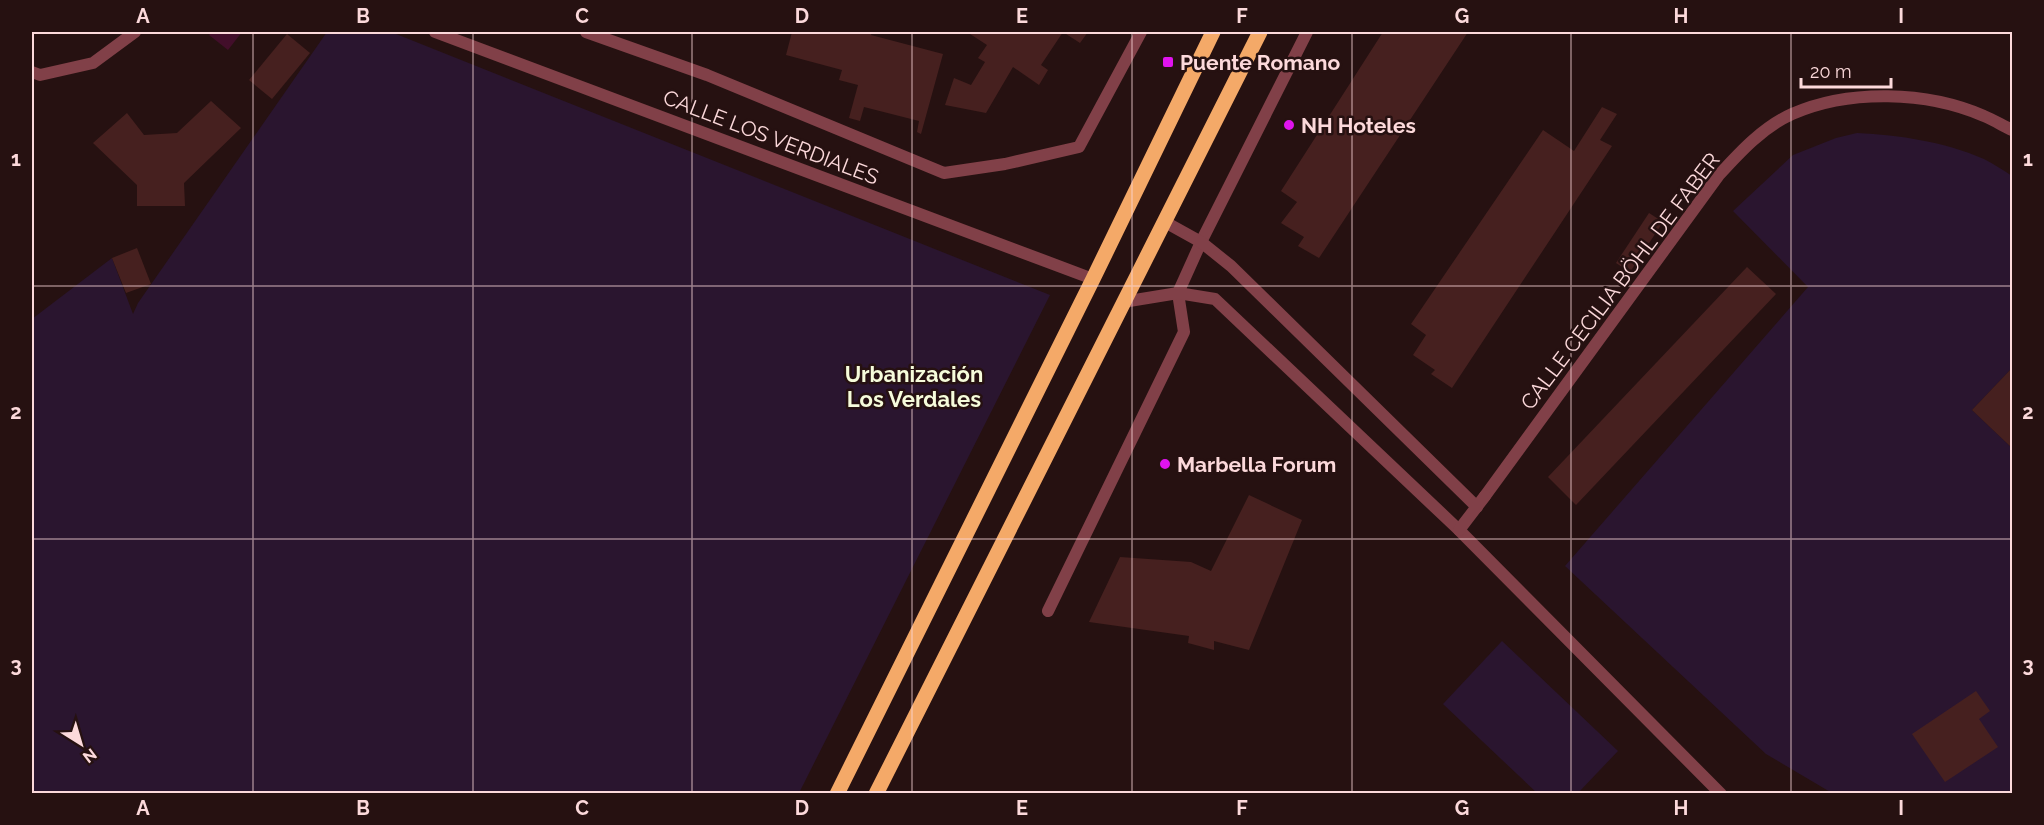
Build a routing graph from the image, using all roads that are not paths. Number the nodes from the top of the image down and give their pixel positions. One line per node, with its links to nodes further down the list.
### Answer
1 (135, 32): 8 (street)
2 (435, 32): 12 (street, CALLE LOS VERDIALES)
3 (586, 32): 4 (street)
4 (1141, 32)
5 (1213, 32): 12 (main road)
6 (1260, 32): 10 (main road)
7 (1307, 32): 11 (street)
8 (32, 72)
9 (2013, 130): 15 (street, CALLE CECILIA BÖHL DE FABER)
10 (1165, 222): 11 (street); 14 (main road)
11 (1201, 242): 13 (street); 15 (street)
12 (1093, 279): 18 (main road)
13 (1178, 293): 14 (street); 16 (street); 17 (street)
14 (1123, 302): 19 (main road)
15 (1477, 507): 16 (street, CALLE CECILIA BÖHL DE FABER)
16 (1460, 530): 20 (street)
17 (1048, 611)
18 (837, 794)
19 (876, 794)
20 (1721, 794)

